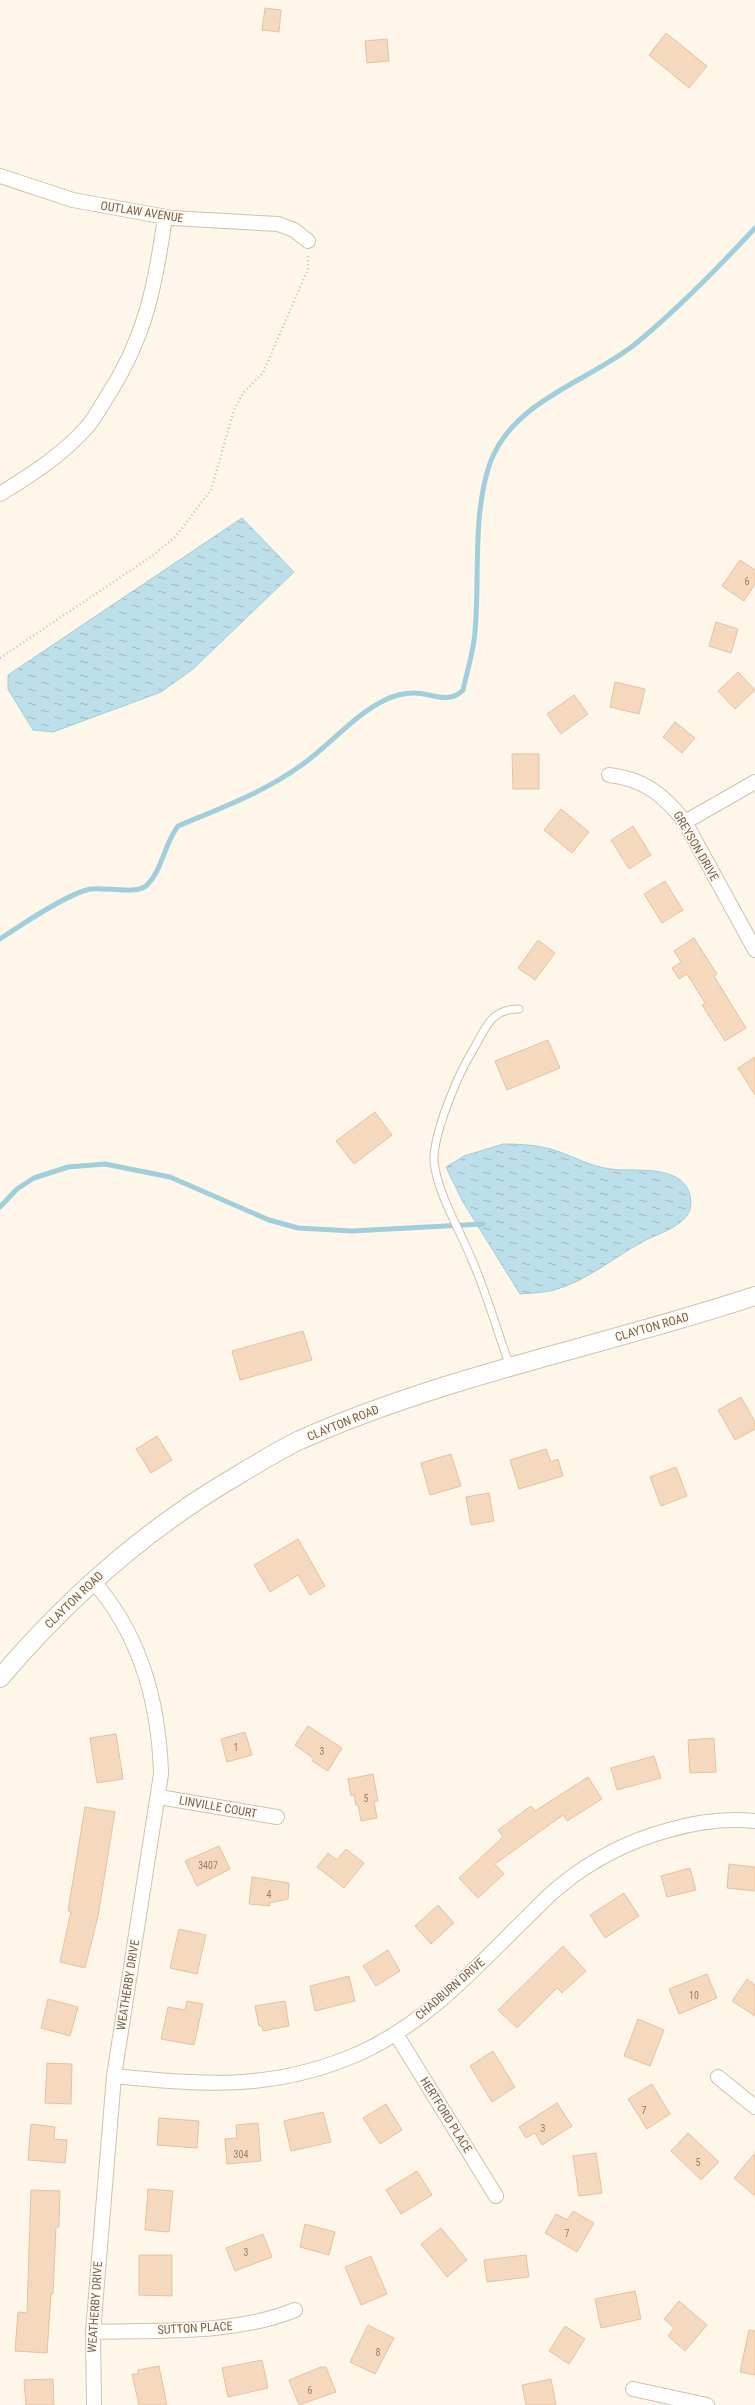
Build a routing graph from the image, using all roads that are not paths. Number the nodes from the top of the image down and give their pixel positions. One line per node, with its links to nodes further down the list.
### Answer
1 (0, 176): 2 (street, OUTLAW AVENUE)
2 (165, 217): 3 (street, OUTLAW AVENUE); 4 (street)
3 (308, 241)
4 (0, 494)
5 (609, 775): 7 (street, GREYSON DRIVE)
6 (755, 782): 7 (street)
7 (685, 822): 8 (street, GREYSON DRIVE)
8 (755, 950)
9 (519, 1009): 11 (lane)
10 (755, 1296): 11 (street, CLAYTON ROAD)
11 (510, 1368): 12 (street, CLAYTON ROAD)
12 (93, 1581): 13 (street, CLAYTON ROAD); 14 (street, WEATHERBY DRIVE)
13 (0, 1678)
14 (159, 1797): 15 (street, LINVILLE COURT); 18 (street, WEATHERBY DRIVE)
15 (277, 1817)
16 (755, 1821): 17 (street, CHADBURN DRIVE)
17 (396, 2034): 18 (street, CHADBURN DRIVE); 21 (street, HERTFORD PLACE)
18 (114, 2076): 23 (street, WEATHERBY DRIVE)
19 (718, 2077): 20 (street)
20 (755, 2107)
21 (496, 2196)
22 (295, 2310): 23 (street, SUTTON PLACE)
23 (92, 2332): 25 (street, WEATHERBY DRIVE)
24 (633, 2389): 26 (street)
25 (94, 2405)
26 (708, 2405)

